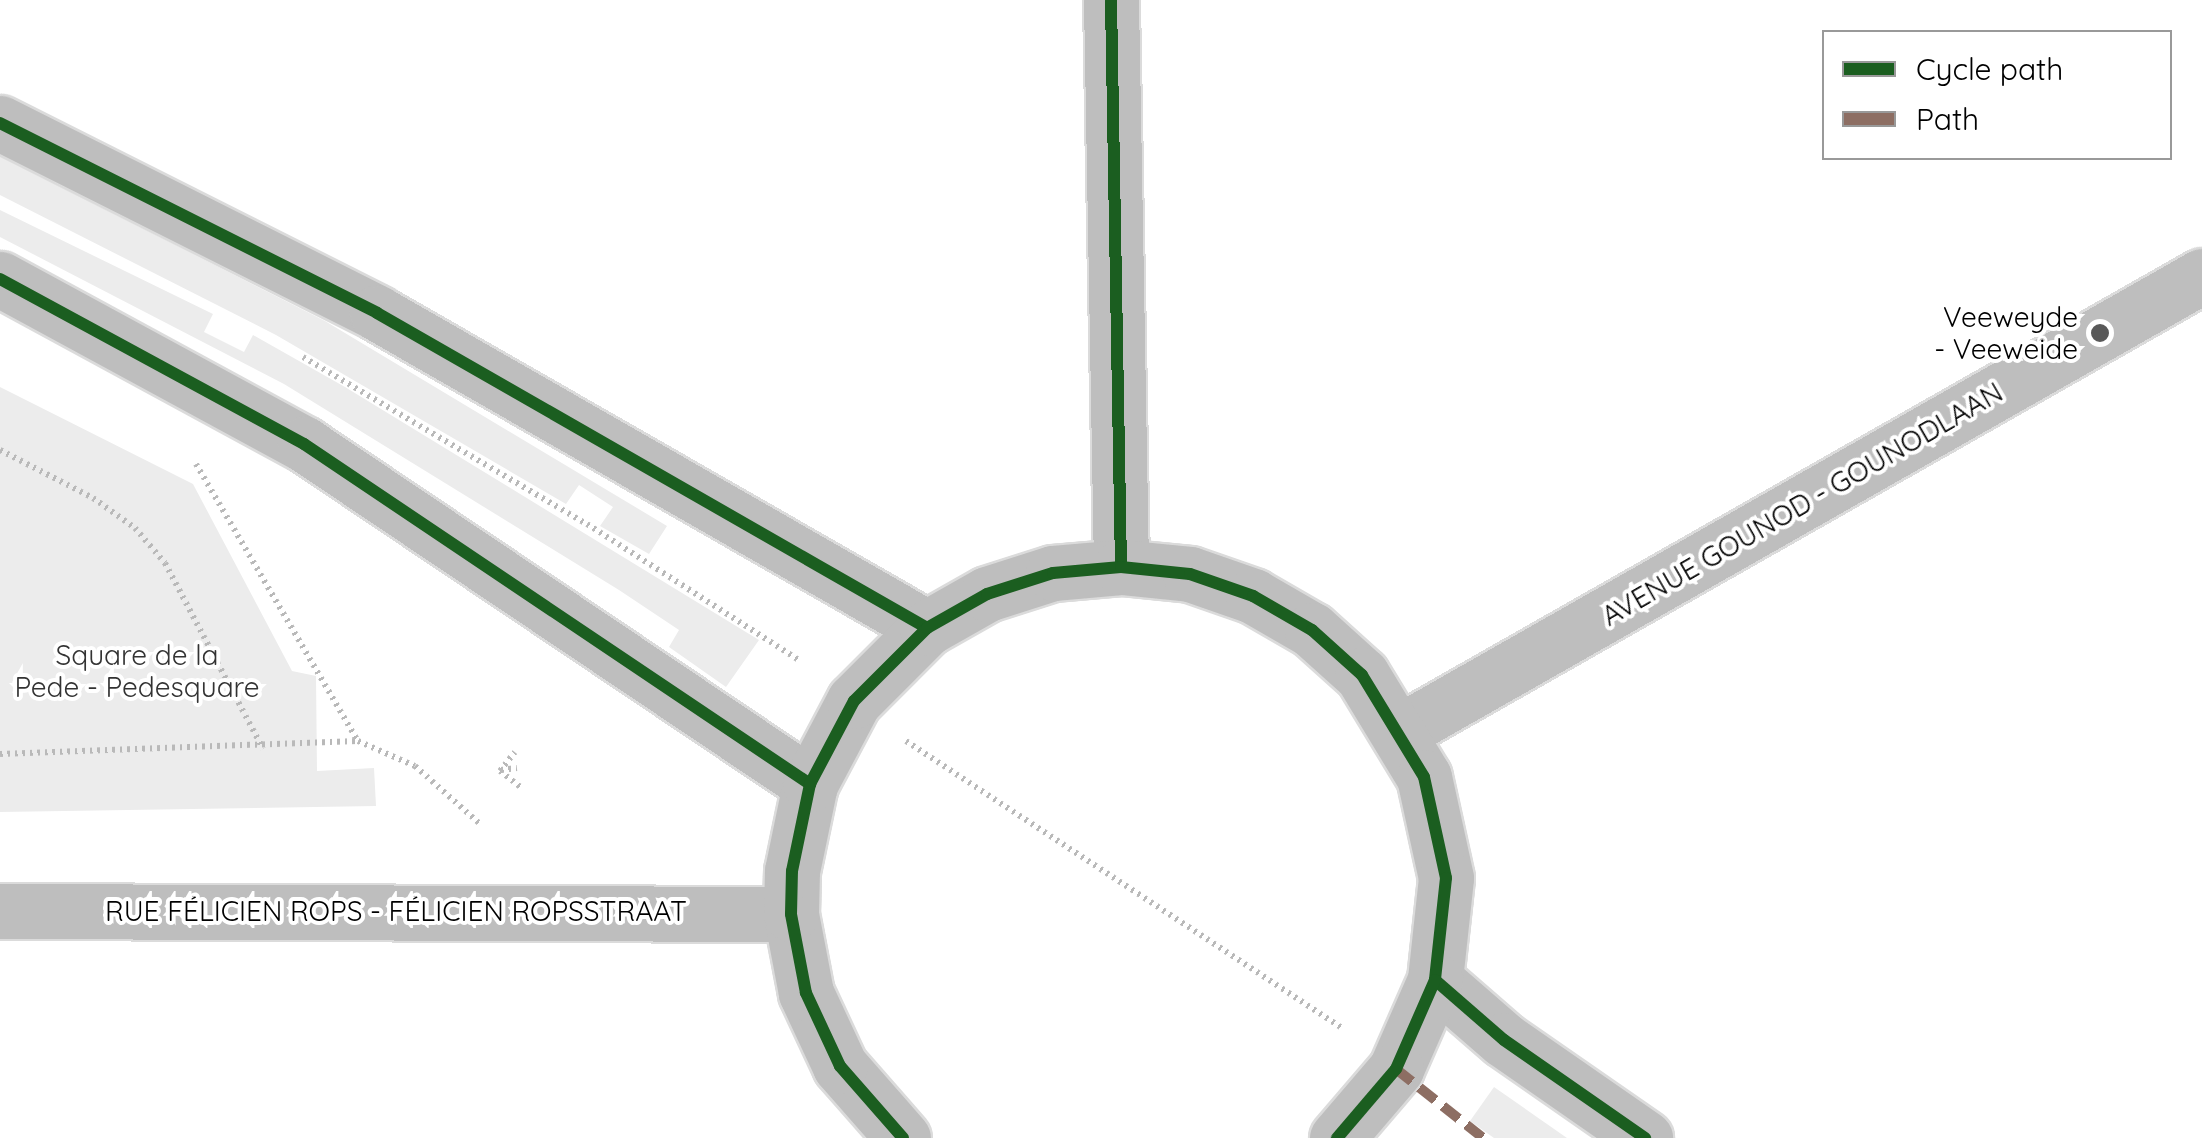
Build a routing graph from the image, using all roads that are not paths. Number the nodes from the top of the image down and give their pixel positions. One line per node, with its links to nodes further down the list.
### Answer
1 (1111, 0): 5 (main road)
2 (0, 122): 6 (main road)
3 (2202, 276): 7 (main road, AVENUE GOUNOD - GOUNODLAAN)
4 (0, 279): 8 (main road)
5 (1122, 567): 6 (main road); 7 (main road)
6 (927, 628): 8 (main road)
7 (1401, 730): 11 (main road)
8 (810, 784): 10 (main road)
9 (0, 911): 10 (main road, RUE FÉLICIEN ROPS - FÉLICIEN ROPSSTRAAT)
10 (791, 914): 12 (main road)
11 (1435, 980): 13 (main road); 14 (main road)
12 (903, 1138)
13 (1337, 1138)
14 (1646, 1138)

